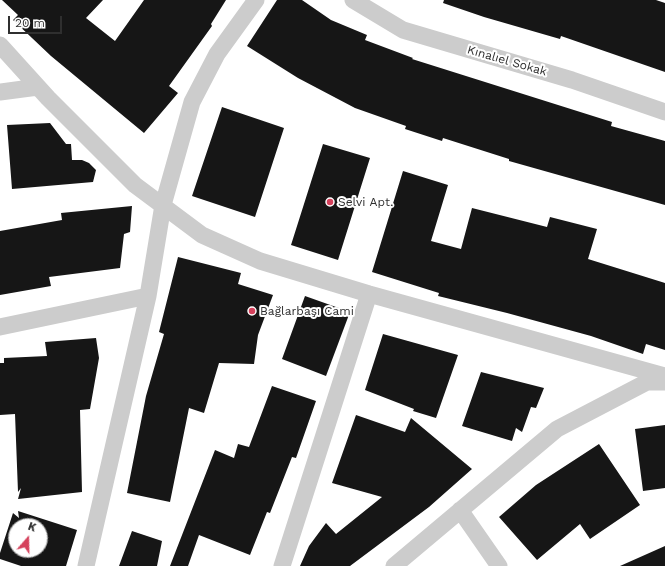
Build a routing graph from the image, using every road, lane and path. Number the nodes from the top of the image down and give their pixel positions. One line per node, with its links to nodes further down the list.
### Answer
1 (256, 0): 7 (street)
2 (353, 0): 6 (street, Kınalıel Sokak)
3 (0, 46): 4 (street)
4 (38, 87): 5 (street); 7 (street)
5 (0, 92)
6 (665, 112)
7 (163, 205): 8 (street); 9 (street)
8 (369, 294): 11 (street); 15 (street)
9 (148, 296): 10 (street); 14 (street)
10 (0, 327)
11 (665, 376)
12 (665, 382): 13 (street)
13 (460, 510): 16 (street); 17 (street)
14 (86, 566)
15 (282, 566)
16 (394, 566)
17 (499, 566)

